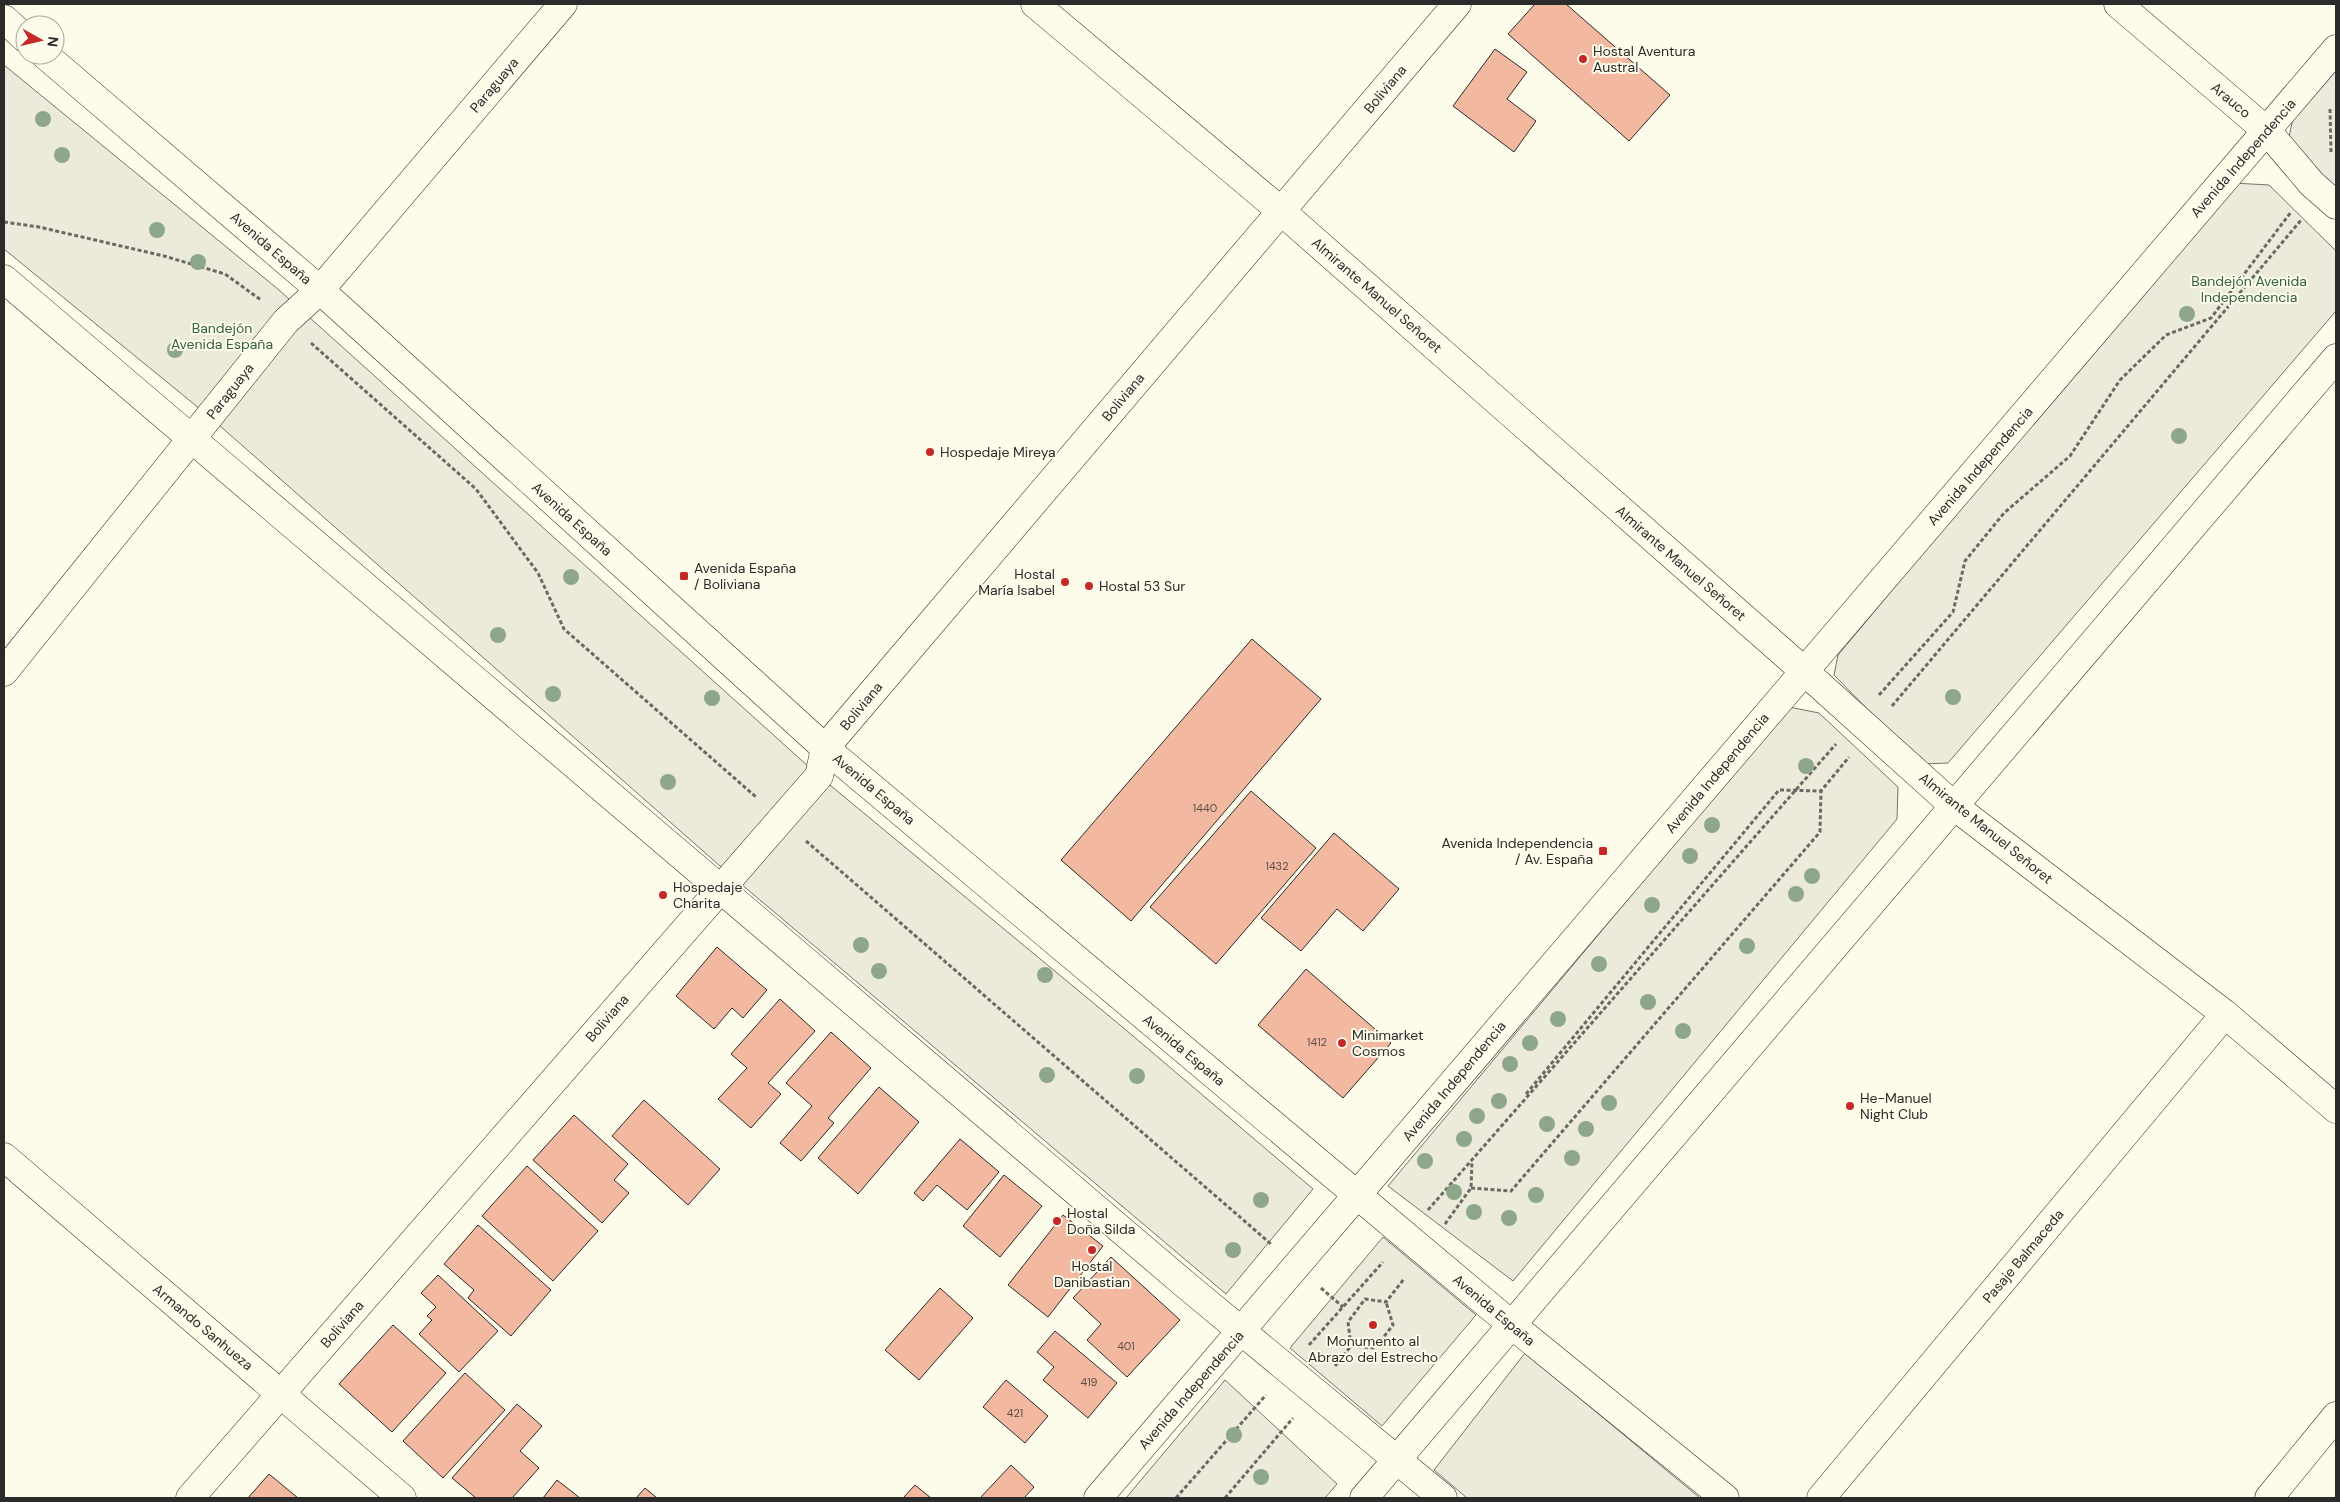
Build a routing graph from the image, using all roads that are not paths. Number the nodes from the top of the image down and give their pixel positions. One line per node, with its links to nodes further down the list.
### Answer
1 (563, 4): 13 (main road, Paraguaya)
2 (1035, 4): 11 (main road, Almirante Manuel Señoret)
3 (1457, 4): 11 (main road, Boliviana)
4 (2118, 4): 9 (main road, Arauco)
5 (4, 20): 6 (main road)
6 (15, 29)
7 (2336, 49): 9 (main road, Avenida Independencia)
8 (57, 65): 13 (main road, Avenida España)
9 (2266, 131): 10 (main road, Arauco); 16 (main road, Avenida Independencia)
10 (2324, 194)
11 (1281, 211): 16 (main road, Almirante Manuel Señoret); 18 (main road, Boliviana)
12 (4, 279): 15 (main road)
13 (320, 290): 15 (main road, Paraguaya); 18 (main road, Avenida España)
14 (2336, 358): 19 (main road)
15 (193, 439): 17 (main road, Paraguaya); 20 (main road)
16 (1804, 671): 19 (main road, Almirante Manuel Señoret); 24 (main road, Avenida Independencia)
17 (4, 672)
18 (825, 748): 20 (main road, Boliviana); 24 (main road, Avenida España)
19 (1954, 806): 21 (main road, Almirante Manuel Señoret); 25 (main road)
20 (720, 888): 26 (main road); 27 (main road, Boliviana)
21 (2225, 1014): 22 (main road, Almirante Manuel Señoret); 36 (main road, Pasaje Balmaceda)
22 (2336, 1109)
23 (4, 1157): 27 (main road, Armando Sanhueza)
24 (1358, 1195): 25 (main road, Avenida España); 26 (main road, Avenida Independencia)
25 (1512, 1325): 29 (main road); 35 (main road, Avenida España)
26 (1241, 1331): 29 (main road); 32 (main road, Avenida Independencia)
27 (281, 1393): 30 (main road, Boliviana); 31 (main road, Armando Sanhueza)
28 (2336, 1416): 37 (main road)
29 (1397, 1460): 33 (main road); 34 (main road)
30 (190, 1498)
31 (402, 1498)
32 (1098, 1498)
33 (1364, 1498)
34 (1442, 1498)
35 (1725, 1498)
36 (1821, 1498)
37 (2269, 1498)

